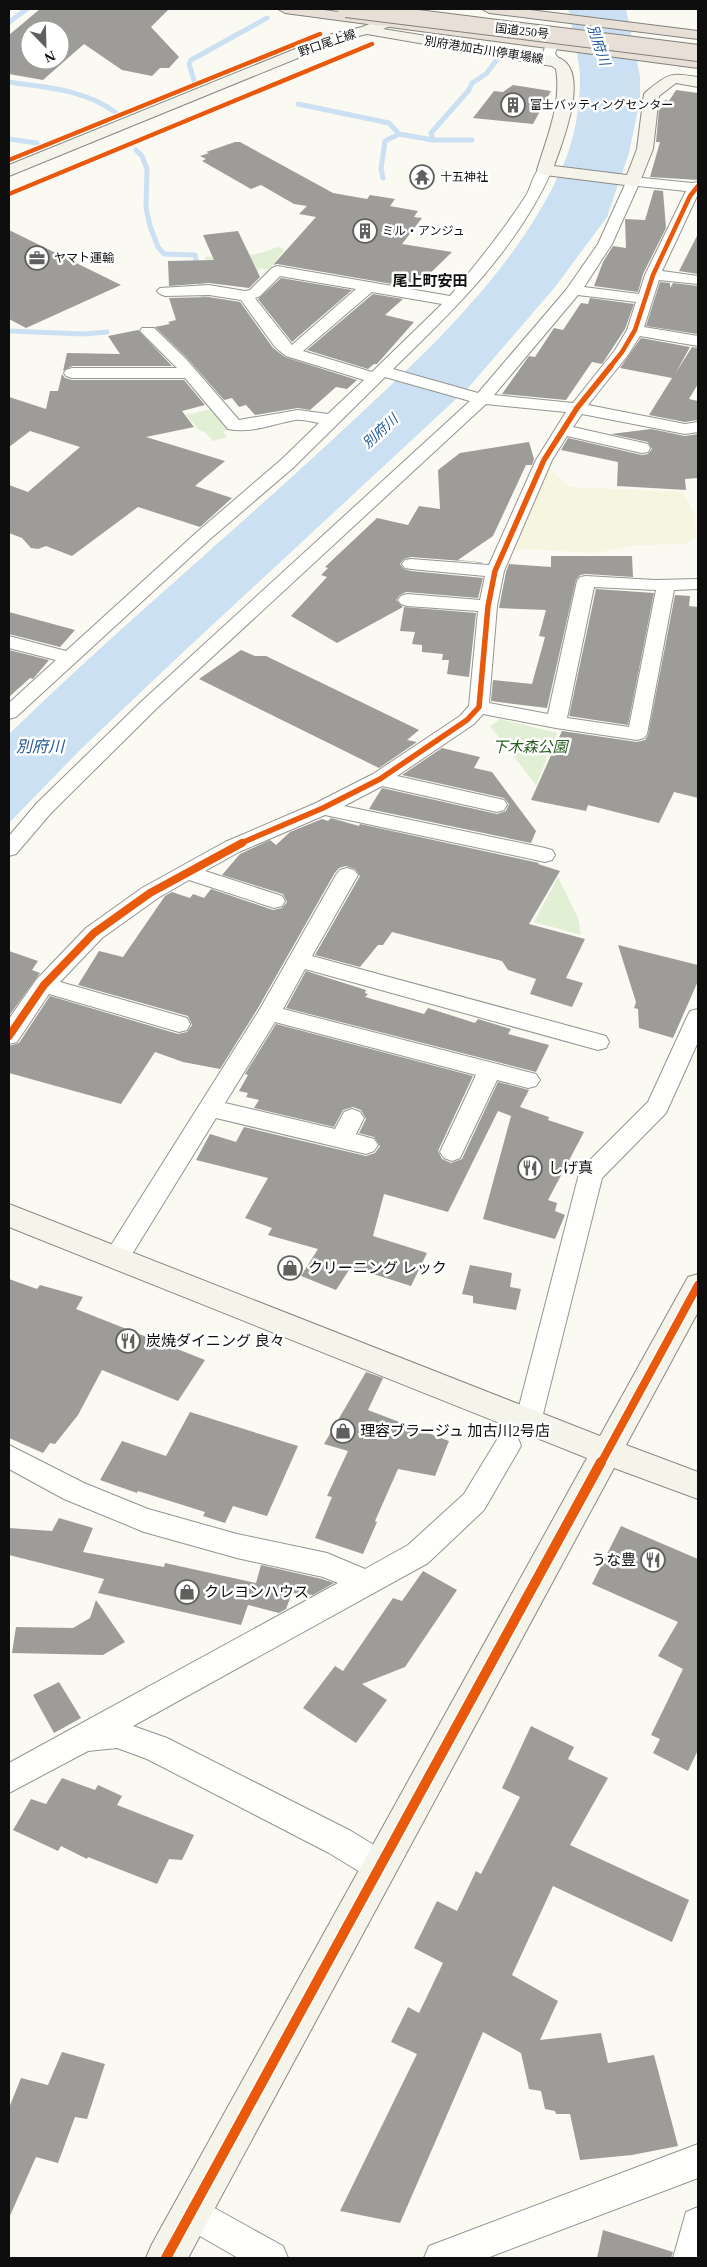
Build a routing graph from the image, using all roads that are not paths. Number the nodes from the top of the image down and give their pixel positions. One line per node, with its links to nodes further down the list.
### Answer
1 (286, 9): 6 (highway)
2 (346, 9): 11 (highway, 国道250号, bridge)
3 (407, 9): 9 (highway, 国道250号)
4 (419, 9): 6 (main road)
5 (489, 9): 8 (highway)
6 (386, 22): 7 (main road); 10 (highway)
7 (366, 30): 12 (main road, 別府港加古川停車場線); 15 (main road, 野口尾上線); 18 (main road, 野口尾上線)
8 (698, 35)
9 (698, 45)
10 (558, 46): 12 (street); 13 (highway)
11 (698, 53)
12 (556, 62): 16 (main road, 別府港加古川停車場線)
13 (698, 64)
14 (698, 82): 17 (main road)
15 (9, 171)
16 (549, 171): 17 (main road); 27 (street)
17 (629, 180): 19 (street); 23 (street)
18 (9, 185)
19 (695, 192): 20 (street)
20 (653, 275): 21 (street); 26 (street)
21 (698, 280)
22 (369, 286): 25 (street); 27 (street); 31 (street)
23 (574, 290): 26 (street); 35 (street)
24 (165, 291): 25 (street)
25 (246, 296): 31 (street)
26 (646, 299): 28 (street)
27 (454, 300): 34 (street)
28 (635, 330): 30 (street); 36 (street)
29 (148, 331): 33 (street)
30 (698, 341)
31 (292, 353): 34 (street)
32 (72, 373): 33 (street)
33 (189, 373): 37 (street)
34 (379, 374): 35 (street); 37 (street)
35 (482, 398): 36 (street); 55 (street)
36 (577, 408): 38 (street); 39 (street)
37 (333, 420): 48 (street)
38 (698, 427)
39 (562, 430): 40 (street); 42 (street)
40 (642, 448)
41 (411, 564): 42 (street)
42 (495, 571): 46 (street)
43 (666, 584): 44 (street); 51 (street); 51 (street)
44 (698, 584)
45 (406, 600): 46 (street)
46 (488, 606): 49 (street)
47 (9, 642): 48 (street)
48 (69, 658): 50 (street)
49 (479, 707): 51 (street); 52 (street)
50 (9, 713)
51 (556, 722)
52 (380, 779): 53 (street); 54 (street)
53 (497, 805)
54 (323, 808): 56 (street); 57 (street)
55 (9, 849)
56 (545, 855)
57 (186, 872): 59 (street); 61 (street)
58 (347, 876): 60 (street)
59 (274, 901)
60 (299, 960): 62 (street); 66 (street)
61 (44, 985): 64 (street); 65 (street)
62 (269, 1013): 67 (street); 69 (street)
63 (698, 1017): 75 (street)
64 (179, 1024)
65 (9, 1036)
66 (598, 1042)
67 (490, 1070): 68 (street); 71 (street)
68 (528, 1080)
69 (210, 1108): 70 (street); 73 (street)
70 (366, 1145)
71 (452, 1152)
72 (9, 1215): 73 (main road)
73 (117, 1257): 75 (main road)
74 (698, 1285): 77 (main road)
75 (528, 1422): 77 (main road)
76 (508, 1446): 80 (street)
77 (609, 1451): 79 (main road); 83 (main road)
78 (17, 1468): 80 (street)
79 (698, 1486)
80 (365, 1582): 81 (street)
81 (84, 1737): 82 (street); 83 (street)
82 (9, 1779)
83 (381, 1867): 85 (main road)
84 (698, 2161): 89 (street)
85 (191, 2212): 87 (main road); 88 (street)
86 (698, 2224): 90 (street)
87 (166, 2258)
88 (271, 2258)
89 (441, 2258)
90 (690, 2258)

